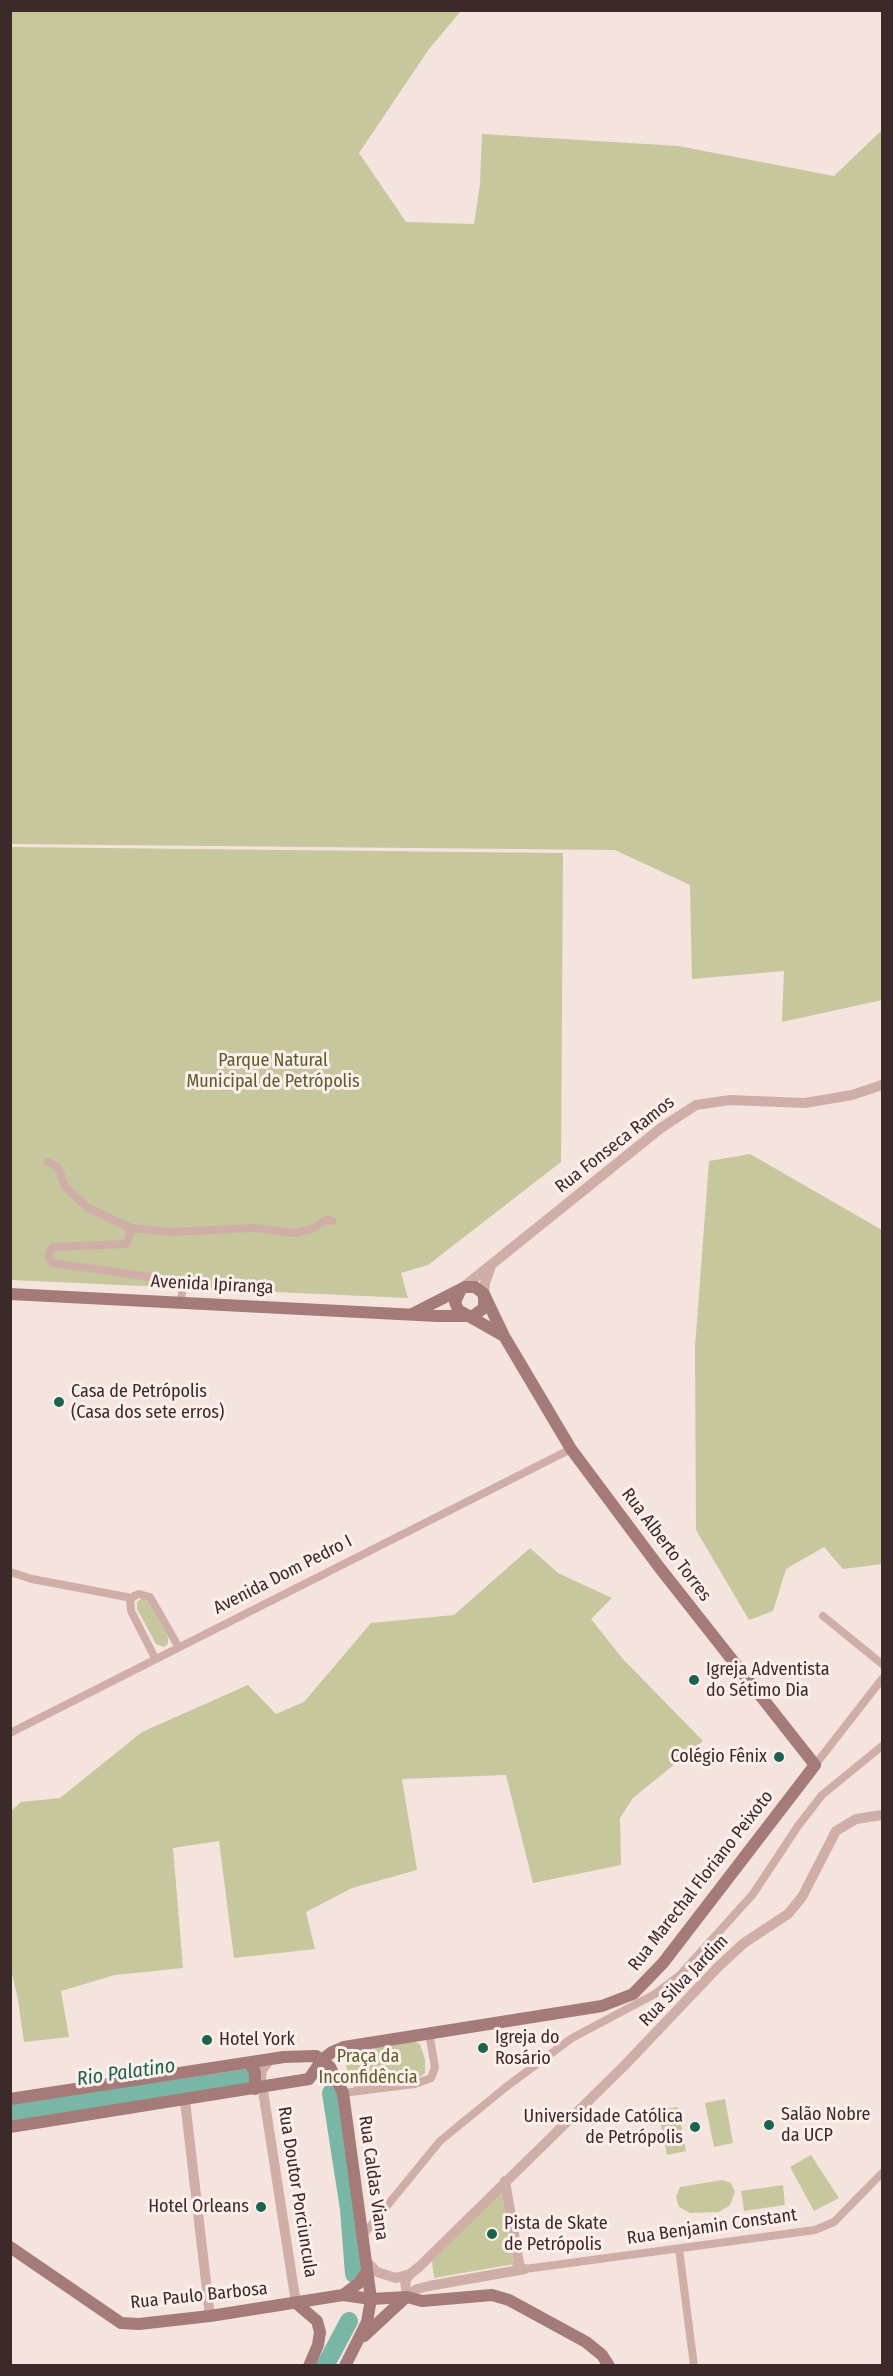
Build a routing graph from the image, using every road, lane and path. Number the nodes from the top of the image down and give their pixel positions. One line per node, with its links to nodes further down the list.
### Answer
1 (882, 1085): 5 (street, Rua Fonseca Ramos)
2 (48, 1162): 4 (street)
3 (332, 1221): 4 (street)
4 (131, 1228): 9 (street)
5 (492, 1263): 6 (street, Rua Fonseca Ramos); 8 (street)
6 (461, 1289): 8 (main road); 10 (main road); 11 (main road)
7 (10, 1294): 9 (main road, Avenida Ipiranga)
8 (484, 1294): 11 (main road); 12 (main road, Rua Alberto Torres)
9 (181, 1301): 10 (main road, Avenida Ipiranga)
10 (412, 1314): 11 (main road, Avenida Ipiranga)
11 (468, 1316): 12 (main road)
12 (504, 1336): 13 (main road, Rua Alberto Torres)
13 (571, 1449): 17 (street, Avenida Dom Pedro I); 23 (main road, Rua Alberto Torres)
14 (10, 1572): 15 (street)
15 (132, 1598): 17 (street); 18 (street)
16 (823, 1616): 19 (street)
17 (178, 1646): 18 (street, Avenida Dom Pedro I)
18 (155, 1658): 21 (street, Avenida Dom Pedro I)
19 (882, 1664)
20 (882, 1679): 23 (street, Rua Marechal Floriano Peixoto)
21 (10, 1733)
22 (882, 1746): 36 (street)
23 (815, 1764): 25 (main road, Rua Marechal Floriano Peixoto)
24 (882, 1815): 35 (street, Rua Silva Jardim)
25 (429, 2032): 27 (main road, Rua Marechal Floriano Peixoto); 30 (street)
26 (270, 2059): 27 (main road); 28 (main road); 29 (street)
27 (322, 2060): 29 (main road, Rua Marechal Floriano Peixoto); 30 (main road, Rua Caldas Viana)
28 (249, 2062): 29 (main road); 31 (main road)
29 (259, 2088): 32 (main road, Rua Marechal Floriano Peixoto); 46 (street, Rua Doutor Porciuncula)
30 (343, 2092): 36 (main road, Rua Caldas Viana)
31 (10, 2099)
32 (185, 2101): 33 (main road, Rua Marechal Floriano Peixoto); 47 (street)
33 (10, 2127)
34 (882, 2173): 38 (street, Rua Benjamin Constant)
35 (506, 2181): 40 (street); 41 (street, Rua Silva Jardim)
36 (364, 2234): 39 (main road, Rua Caldas Viana)
37 (10, 2247): 47 (main road, Rua Paulo Barbosa)
38 (679, 2248): 40 (street, Rua Benjamin Constant); 52 (street)
39 (367, 2266): 41 (street); 43 (main road); 45 (main road, Rua Caldas Viana)
40 (519, 2268): 42 (street)
41 (414, 2270): 42 (street); 44 (street)
42 (429, 2286): 44 (street)
43 (343, 2295): 45 (main road, Rua Paulo Barbosa); 46 (main road, Rua Paulo Barbosa)
44 (407, 2297): 45 (main road, Rua Paulo Barbosa); 48 (main road); 51 (main road, Rua Paulo Barbosa)
45 (371, 2299): 48 (main road)
46 (296, 2303): 47 (main road, Rua Paulo Barbosa); 49 (main road)
47 (210, 2316)
48 (359, 2341): 50 (main road)
49 (309, 2366)
50 (345, 2366)
51 (609, 2366)
52 (694, 2366)

